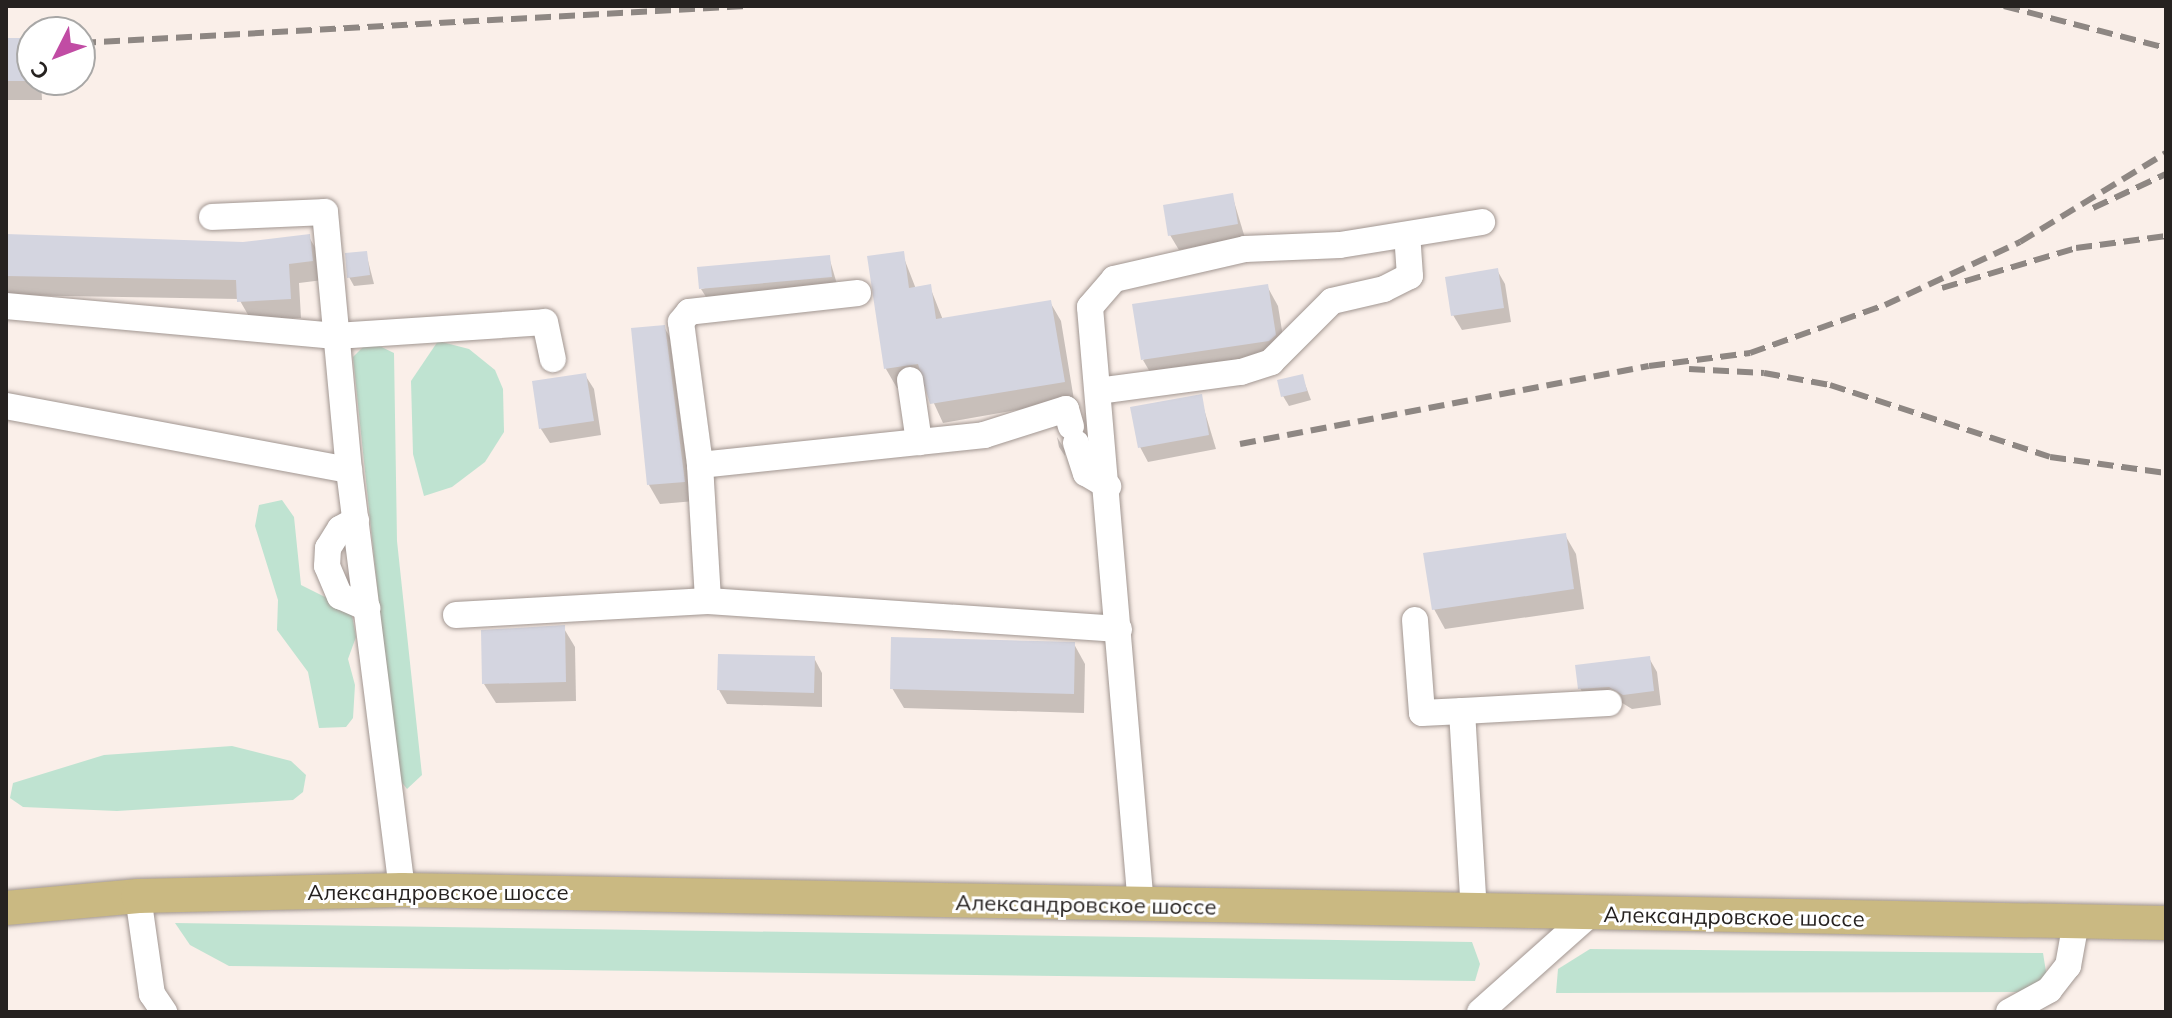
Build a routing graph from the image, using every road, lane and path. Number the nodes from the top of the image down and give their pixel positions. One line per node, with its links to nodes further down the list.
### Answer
1 (212, 217): 6 (lane)
2 (1482, 222): 3 (lane)
3 (1407, 237): 9 (lane); 9 (lane)
4 (858, 293): 12 (lane)
5 (6, 306): 6 (lane)
6 (336, 336): 7 (lane); 13 (lane)
7 (553, 359)
8 (910, 380): 11 (lane)
9 (1098, 391): 14 (lane)
10 (6, 406): 13 (lane)
11 (919, 442): 12 (lane); 14 (lane)
12 (700, 465): 15 (lane)
13 (349, 470): 21 (lane)
14 (1108, 486): 18 (lane)
15 (708, 601): 16 (lane); 18 (lane)
16 (456, 615)
17 (1415, 620): 20 (lane)
18 (1119, 629): 23 (lane)
19 (1609, 703): 20 (lane)
20 (1462, 711): 25 (lane)
21 (402, 890): 22 (main road, Александровское шоссе); 23 (main road, Александровское шоссе)
22 (138, 896): 24 (main road, Александровское шоссе); 29 (lane)
23 (1141, 906): 25 (main road, Александровское шоссе)
24 (6, 908)
25 (1474, 913): 26 (main road, Александровское шоссе)
26 (1589, 915): 27 (main road, Александровское шоссе); 30 (lane)
27 (2076, 922): 28 (main road, Александровское шоссе); 31 (lane)
28 (2162, 925)
29 (164, 1012)
30 (1480, 1012)
31 (2009, 1012)

